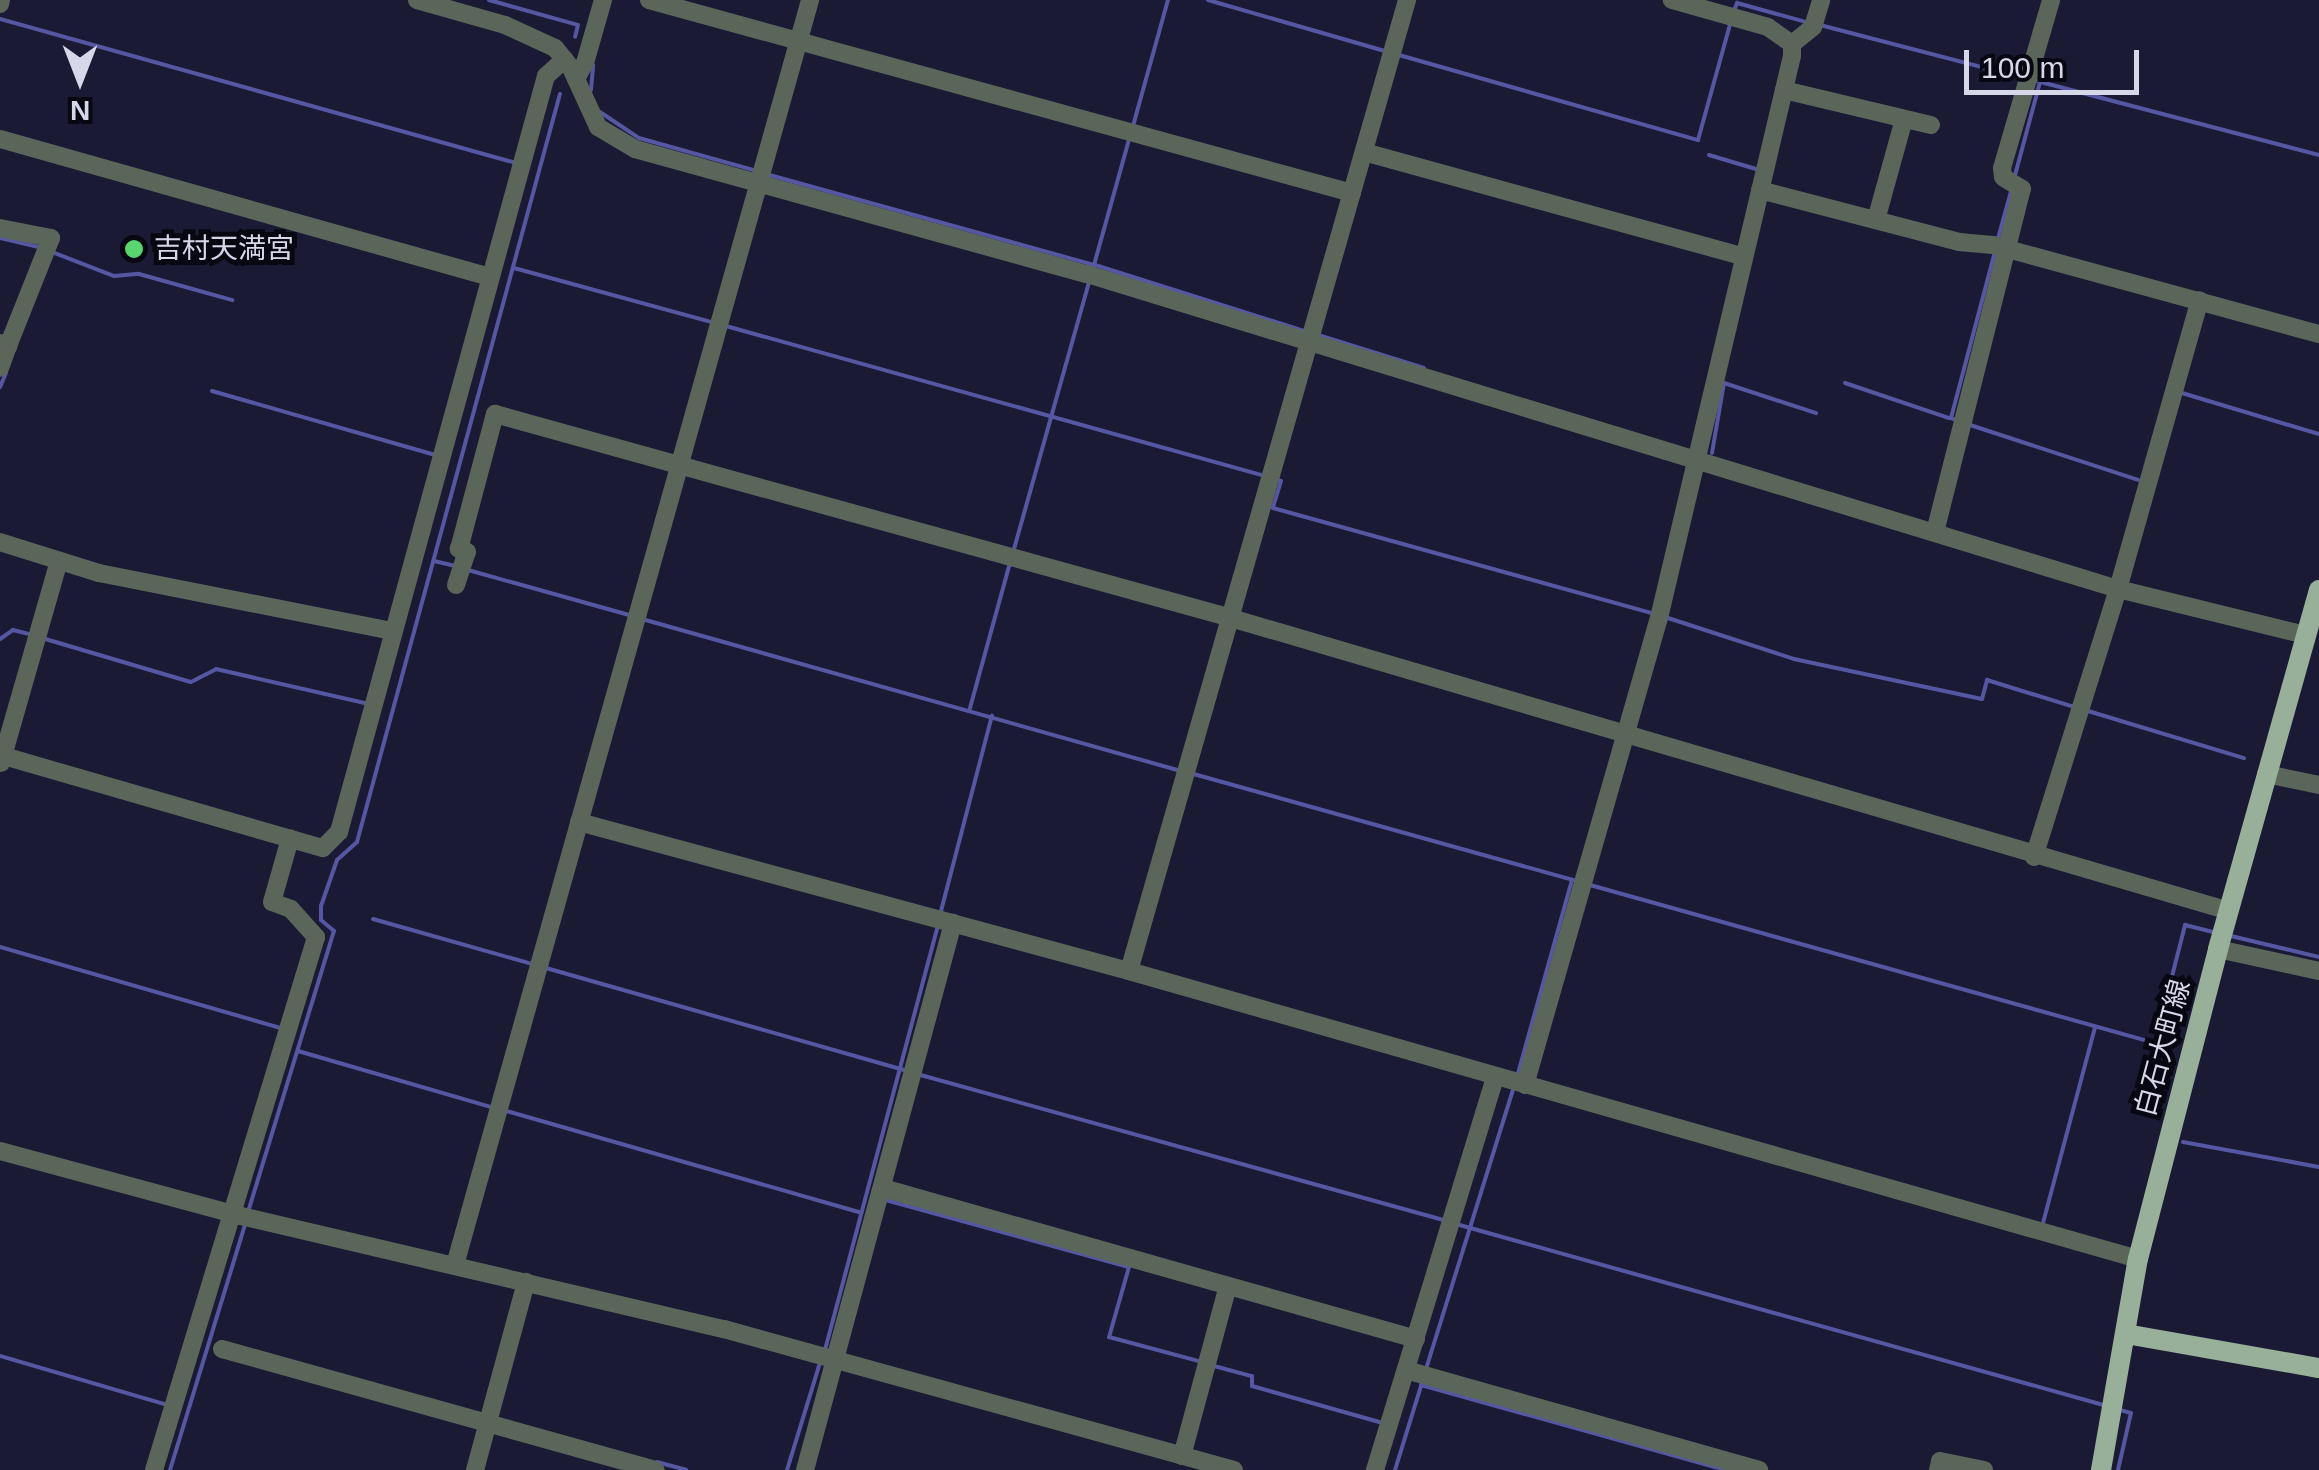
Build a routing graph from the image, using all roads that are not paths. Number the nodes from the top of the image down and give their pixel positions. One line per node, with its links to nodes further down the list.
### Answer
1 (417, 0): 11 (street)
2 (603, 0): 11 (street)
3 (649, 0): 9 (street)
4 (810, 0): 9 (street)
5 (1407, 0): 16 (street)
6 (1672, 0): 10 (street)
7 (1821, 0): 10 (street)
8 (2052, 0): 22 (street)
9 (799, 40): 17 (street); 19 (street)
10 (1792, 44): 12 (street)
11 (570, 69): 17 (street); 24 (street)
12 (1784, 90): 13 (street); 18 (street)
13 (1904, 119): 14 (street); 20 (street)
14 (1931, 126)
15 (0, 139): 24 (street)
16 (1364, 152): 19 (street); 23 (street)
17 (761, 176): 27 (street); 31 (street)
18 (1762, 181): 20 (street); 23 (street)
19 (1352, 194): 27 (street)
20 (1877, 215): 22 (street)
21 (0, 228): 28 (street)
22 (2000, 247): 25 (street); 32 (street)
23 (1744, 256): 30 (street)
24 (490, 277): 39 (street)
25 (2199, 304): 26 (street); 36 (street)
26 (2319, 334)
27 (1312, 337): 30 (street); 38 (street)
28 (4, 344): 29 (street)
29 (0, 368)
30 (1694, 462): 32 (street); 41 (street)
31 (680, 465): 35 (street); 38 (street); 45 (street)
32 (1934, 532): 36 (street)
33 (0, 542): 34 (street)
34 (59, 562): 39 (street); 42 (street)
35 (459, 575)
36 (2118, 589): 40 (street); 47 (street)
37 (2319, 590): 40 (main road, 白石大町線)
38 (1230, 618): 41 (street); 50 (street)
39 (393, 631): 46 (street)
40 (2305, 635): 43 (main road, 白石大町線)
41 (1625, 735): 47 (street); 52 (street)
42 (1, 759): 46 (street)
43 (2266, 774): 44 (street); 49 (main road, 白石大町線)
44 (2319, 785)
45 (579, 822): 48 (street); 57 (street)
46 (290, 839): 55 (street)
47 (2034, 857): 49 (street)
48 (944, 921): 50 (street); 54 (street)
49 (2223, 932): 51 (street); 56 (main road, 白石大町線)
50 (1129, 971): 52 (street)
51 (2319, 972)
52 (1513, 1082): 56 (street); 61 (street)
53 (0, 1151): 55 (street)
54 (881, 1195): 59 (street); 63 (street)
55 (241, 1216): 57 (street); 68 (street)
56 (2138, 1259): 60 (main road, 白石大町線)
57 (455, 1266): 58 (street)
58 (526, 1282): 63 (street); 66 (street)
59 (1228, 1286): 61 (street); 67 (street)
60 (2126, 1334): 64 (main road); 77 (main road, 白石大町線)
61 (1416, 1339): 65 (street)
62 (222, 1349): 66 (street)
63 (827, 1358): 67 (street); 71 (street)
64 (2319, 1368)
65 (1418, 1374): 73 (street); 74 (street)
66 (489, 1418): 69 (street); 70 (street)
67 (1182, 1456): 72 (street)
68 (154, 1470)
69 (474, 1470)
70 (654, 1470)
71 (805, 1470)
72 (1234, 1470)
73 (1375, 1470)
74 (1759, 1470)
75 (1938, 1470): 76 (street)
76 (1984, 1470)
77 (2100, 1470)

